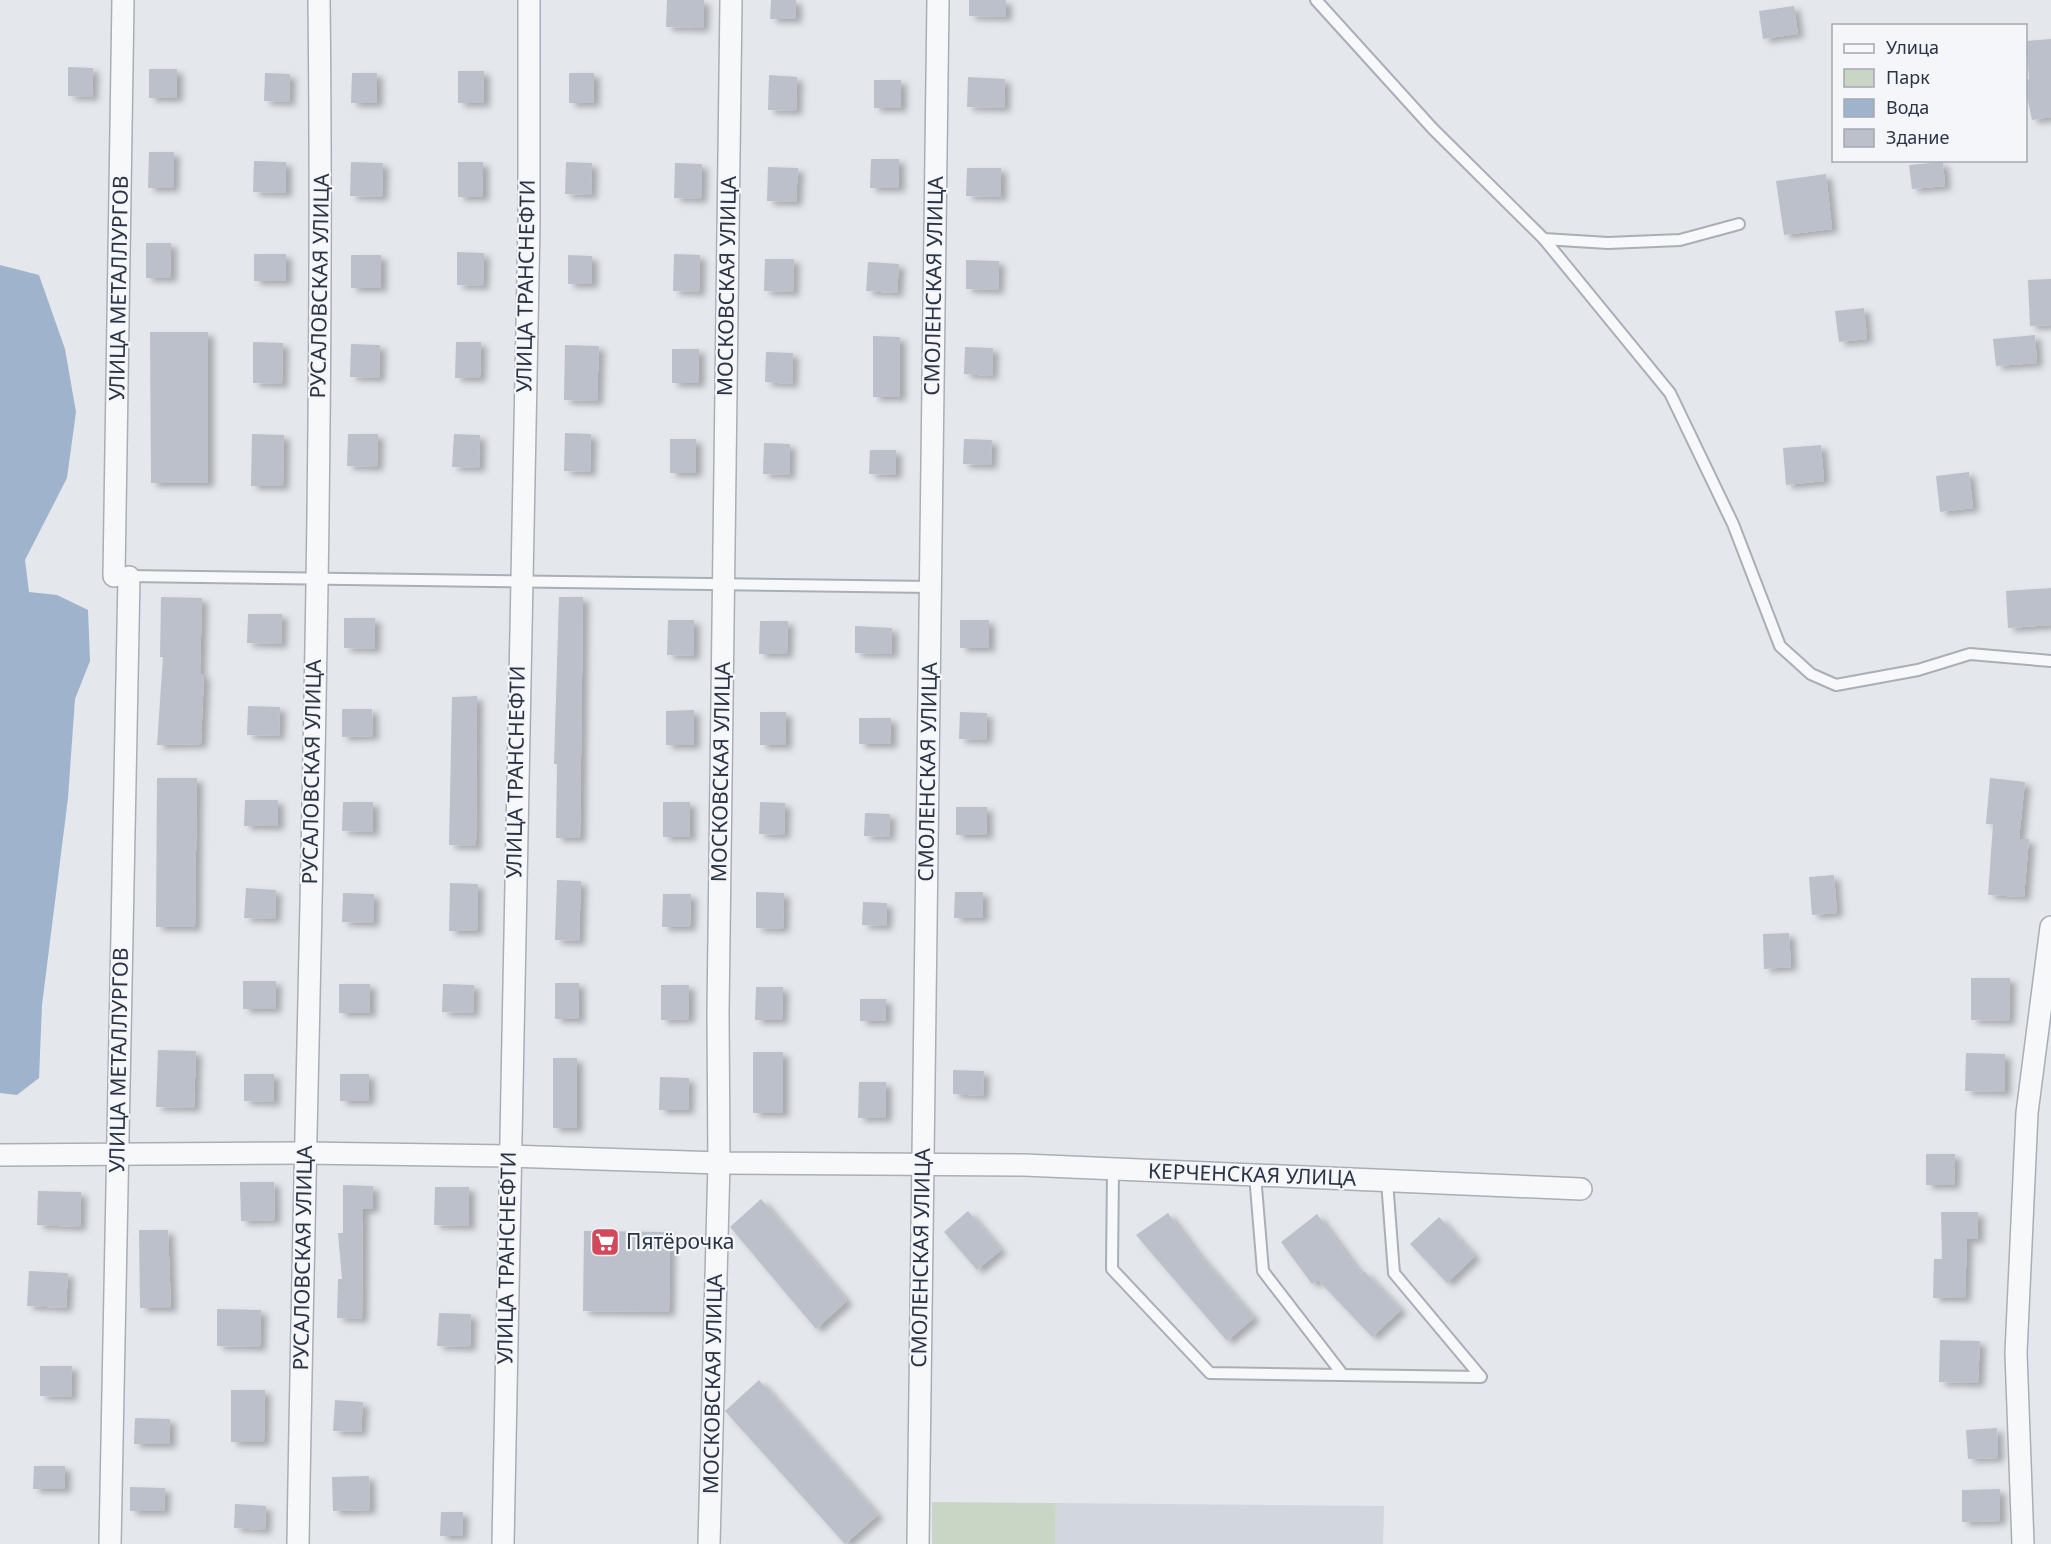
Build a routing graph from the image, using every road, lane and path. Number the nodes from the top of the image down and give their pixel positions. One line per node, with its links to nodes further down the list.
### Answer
1 (123, 0): 9 (street, УЛИЦА МЕТАЛЛУРГОВ)
2 (319, 0): 10 (street, РУСАЛОВСКАЯ УЛИЦА)
3 (529, 0): 11 (street, УЛИЦА ТРАНСНЕФТИ)
4 (731, 0): 12 (street, МОСКОВСКАЯ УЛИЦА)
5 (938, 0): 13 (street, СМОЛЕНСКАЯ УЛИЦА)
6 (1316, 0): 8 (lane)
7 (1739, 224): 8 (lane)
8 (1544, 239): 14 (lane)
9 (122, 576): 10 (lane); 18 (street, УЛИЦА МЕТАЛЛУРГОВ)
10 (316, 577): 11 (lane); 16 (street, РУСАЛОВСКАЯ УЛИЦА)
11 (520, 580): 12 (lane); 19 (street, УЛИЦА ТРАНСНЕФТИ)
12 (723, 586): 13 (lane); 20 (street, МОСКОВСКАЯ УЛИЦА)
13 (930, 587): 21 (street, СМОЛЕНСКАЯ УЛИЦА)
14 (2051, 661)
15 (2051, 927): 32 (street)
16 (304, 1153): 18 (street, КЕРЧЕНСКАЯ УЛИЦА); 19 (street, КЕРЧЕНСКАЯ УЛИЦА); 28 (street, РУСАЛОВСКАЯ УЛИЦА)
17 (0, 1155): 18 (street, КЕРЧЕНСКАЯ УЛИЦА)
18 (117, 1156): 27 (street, УЛИЦА МЕТАЛЛУРГОВ)
19 (509, 1156): 20 (street, КЕРЧЕНСКАЯ УЛИЦА); 29 (street, УЛИЦА ТРАНСНЕФТИ)
20 (719, 1163): 21 (street, КЕРЧЕНСКАЯ УЛИЦА); 30 (street, МОСКОВСКАЯ УЛИЦА)
21 (922, 1163): 22 (street, КЕРЧЕНСКАЯ УЛИЦА); 31 (street, СМОЛЕНСКАЯ УЛИЦА)
22 (1113, 1169): 23 (street, КЕРЧЕНСКАЯ УЛИЦА); 26 (lane)
23 (1255, 1175): 24 (street, КЕРЧЕНСКАЯ УЛИЦА); 26 (lane)
24 (1387, 1181): 25 (street, КЕРЧЕНСКАЯ УЛИЦА); 26 (lane)
25 (1581, 1189)
26 (1343, 1375)
27 (110, 1544)
28 (298, 1544)
29 (503, 1544)
30 (709, 1544)
31 (918, 1544)
32 (2023, 1544)

